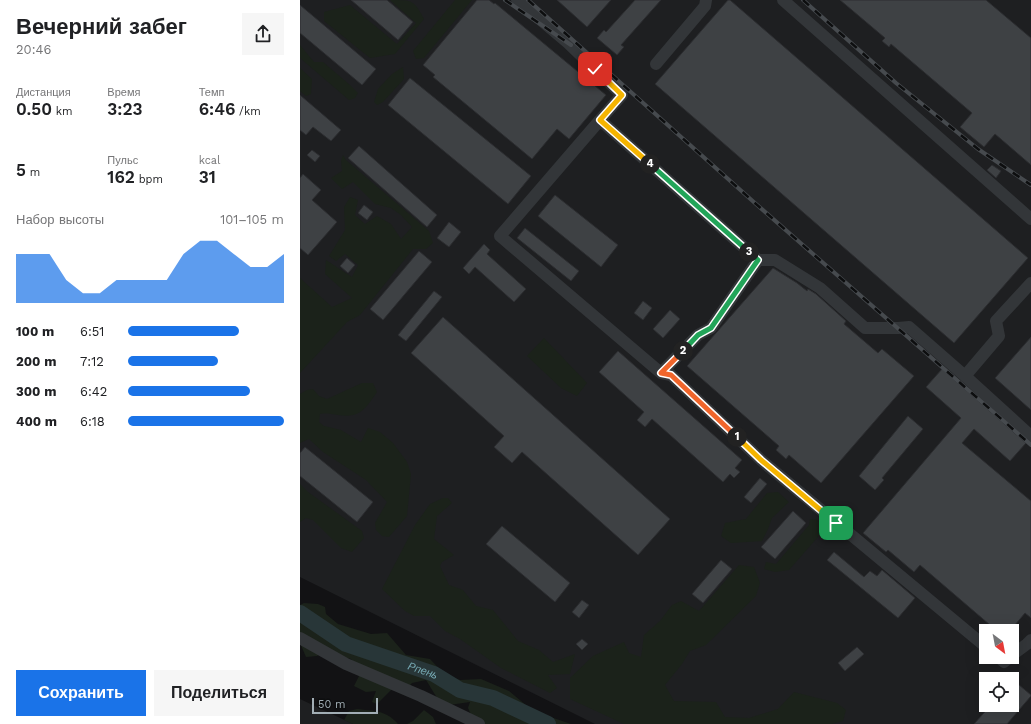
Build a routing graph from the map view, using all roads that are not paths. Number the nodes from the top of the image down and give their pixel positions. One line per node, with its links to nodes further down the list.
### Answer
1 (517, 0): 5 (lane)
2 (706, 0): 4 (lane)
3 (783, 0): 6 (lane)
4 (656, 64)
5 (600, 120): 7 (lane); 9 (lane)
6 (1031, 219)
7 (758, 260): 9 (lane); 10 (lane)
8 (1031, 283): 10 (lane)
9 (661, 373): 14 (lane)
10 (965, 376): 11 (lane)
11 (1031, 436)
12 (300, 638): 16 (lane)
13 (1031, 640): 15 (lane)
14 (979, 641)
15 (1019, 650)
16 (478, 724)

